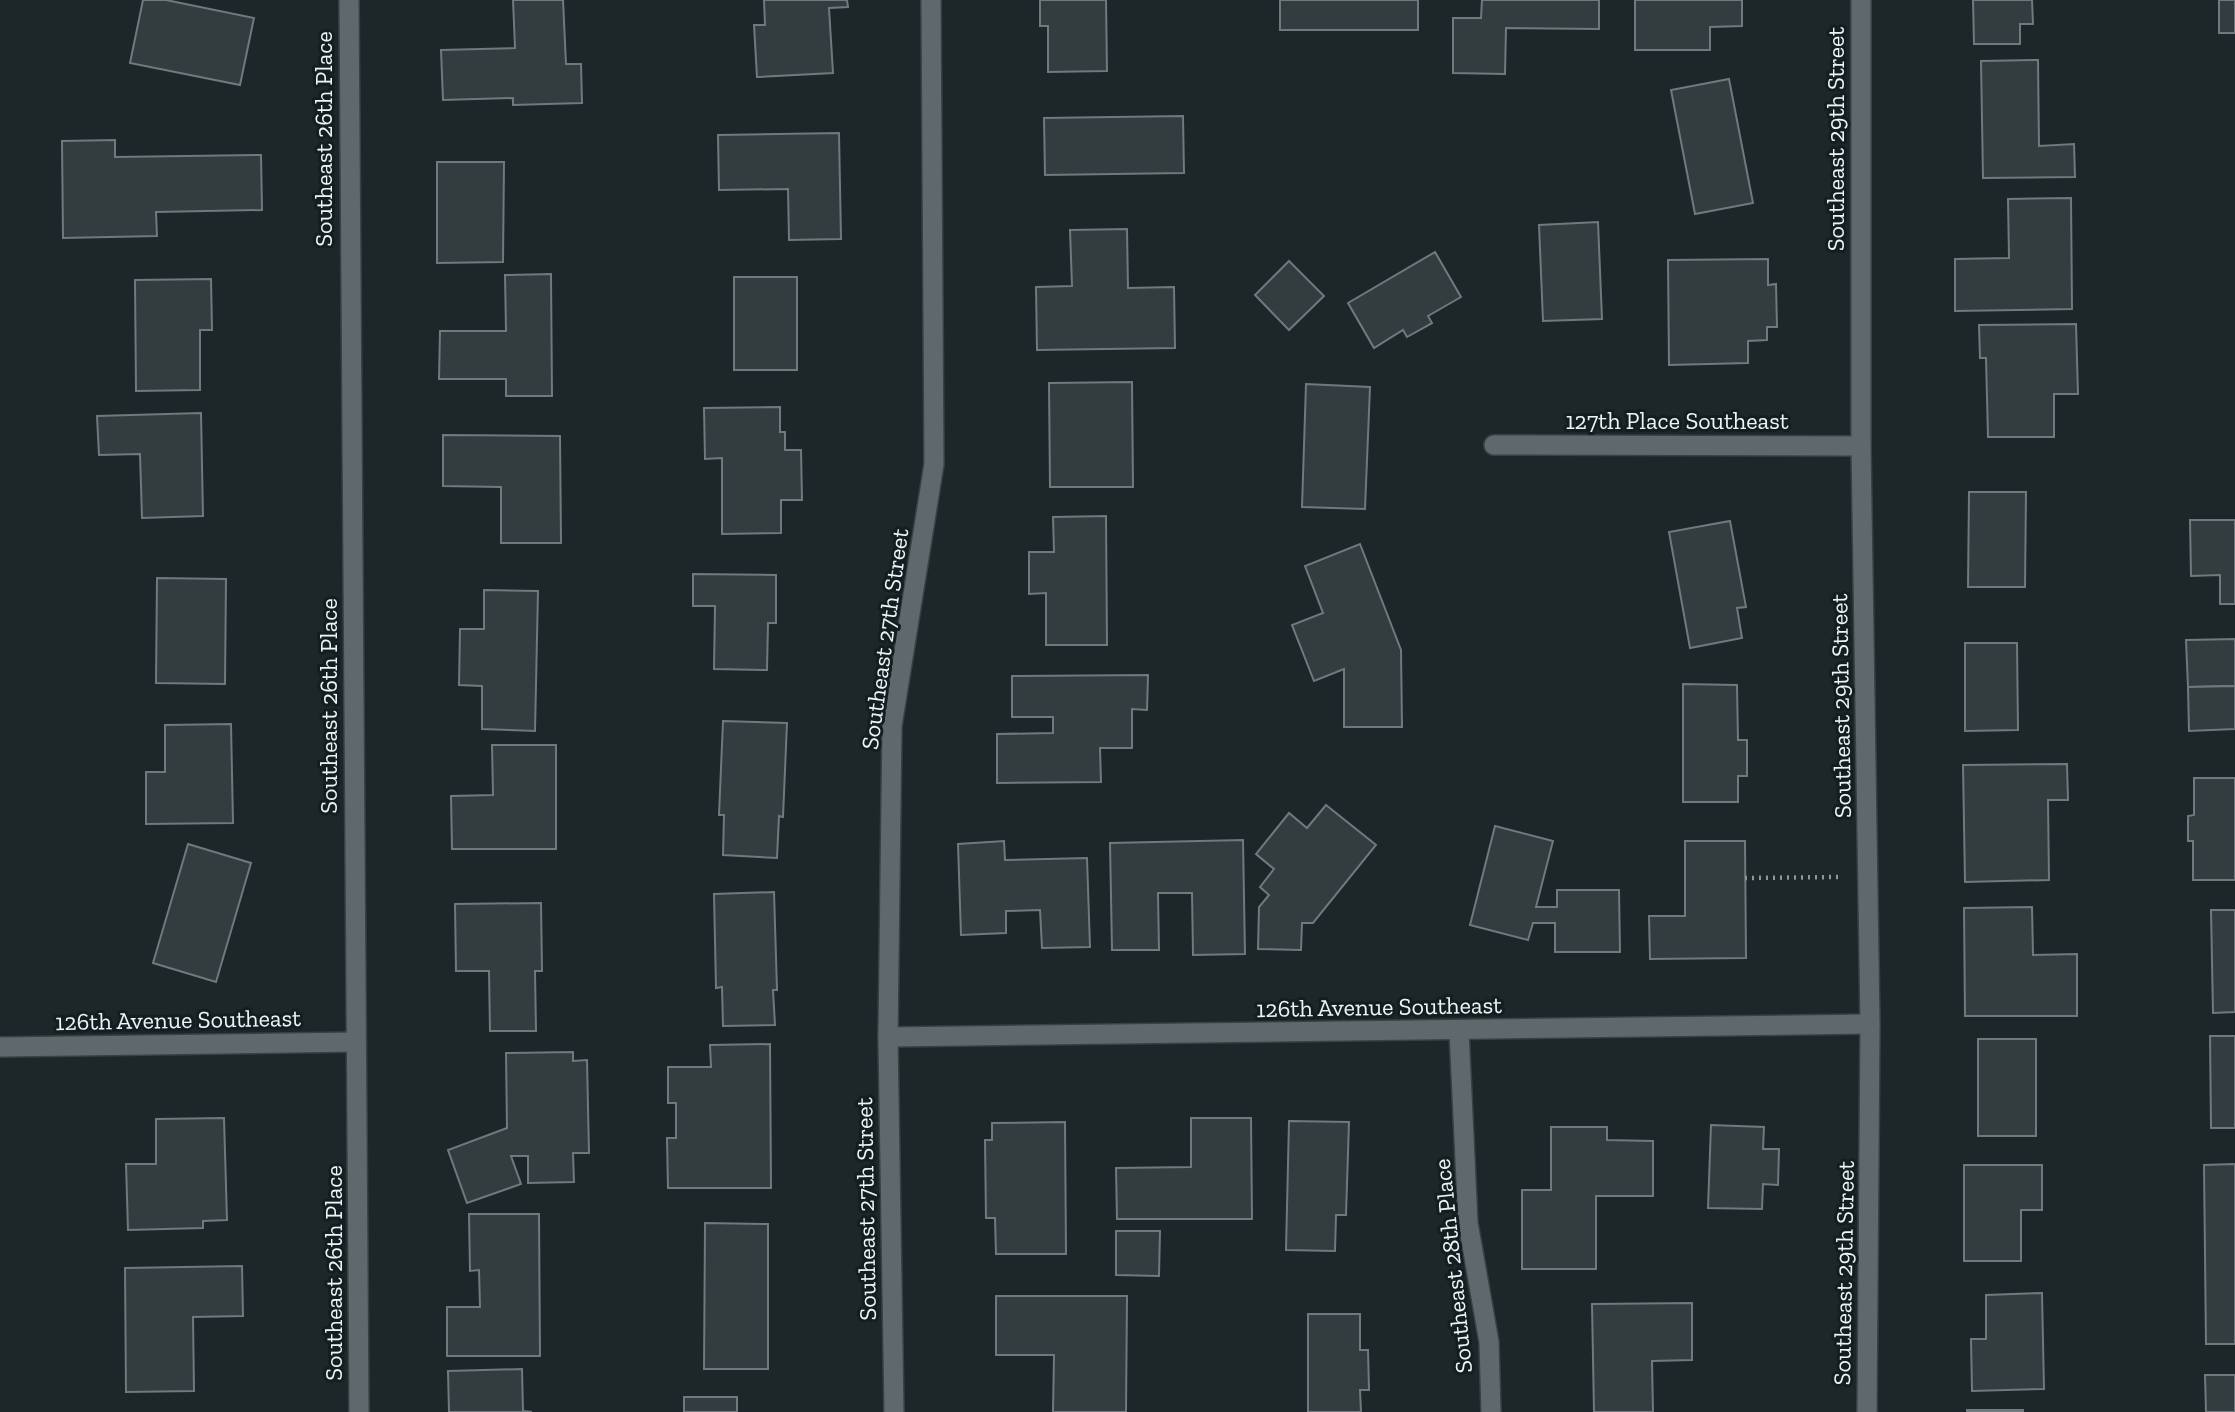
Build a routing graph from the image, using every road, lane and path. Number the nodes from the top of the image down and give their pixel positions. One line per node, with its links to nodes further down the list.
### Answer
1 (349, 0): 11 (street, Southeast 26th Place)
2 (931, 0): 10 (street, Southeast 27th Street)
3 (1861, 0): 5 (street, Southeast 29th Street)
4 (1494, 445): 5 (street, 127th Place Southeast)
5 (1861, 446): 6 (street, Southeast 29th Street)
6 (1868, 877): 7 (path); 8 (street, Southeast 29th Street)
7 (1745, 878)
8 (1870, 1024): 9 (street, 126th Avenue Southeast); 16 (street, Southeast 29th Street)
9 (1459, 1031): 10 (street, 126th Avenue Southeast); 15 (street, Southeast 28th Place)
10 (888, 1037): 14 (street, Southeast 27th Street)
11 (356, 1042): 12 (street, 126th Avenue Southeast); 13 (street, Southeast 26th Place)
12 (0, 1047)
13 (359, 1412)
14 (894, 1412)
15 (1491, 1412)
16 (1867, 1412)

